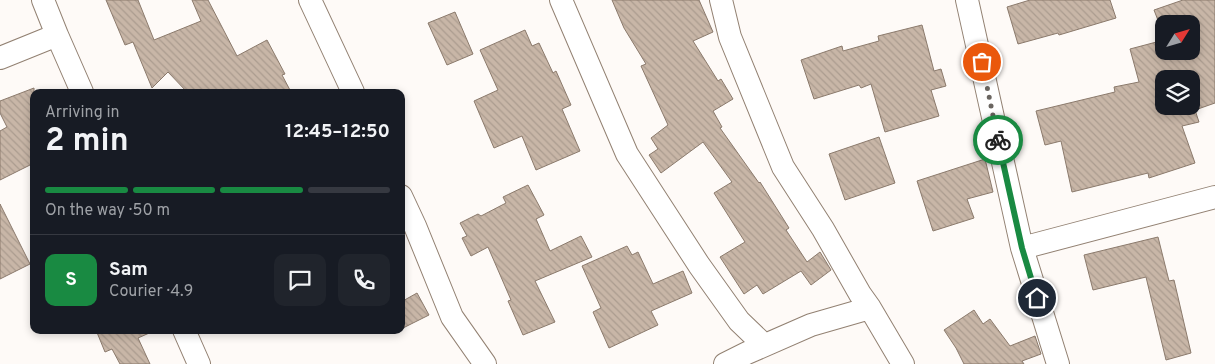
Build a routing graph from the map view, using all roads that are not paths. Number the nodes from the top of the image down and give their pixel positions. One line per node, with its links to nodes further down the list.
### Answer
1 (42, 0): 6 (street)
2 (310, 0): 9 (street)
3 (561, 0): 15 (street)
4 (721, 0): 13 (street)
5 (975, 2): 12 (street)
6 (57, 35): 7 (street); 8 (street)
7 (0, 58)
8 (81, 89)
9 (352, 89)
10 (1215, 196): 12 (street)
11 (405, 205): 17 (street)
12 (1022, 248): 20 (street)
13 (870, 308): 15 (street); 19 (street)
14 (186, 334): 16 (street)
15 (764, 346): 18 (street)
16 (199, 364)
17 (485, 364)
18 (725, 364)
19 (903, 364)
20 (1058, 364)

